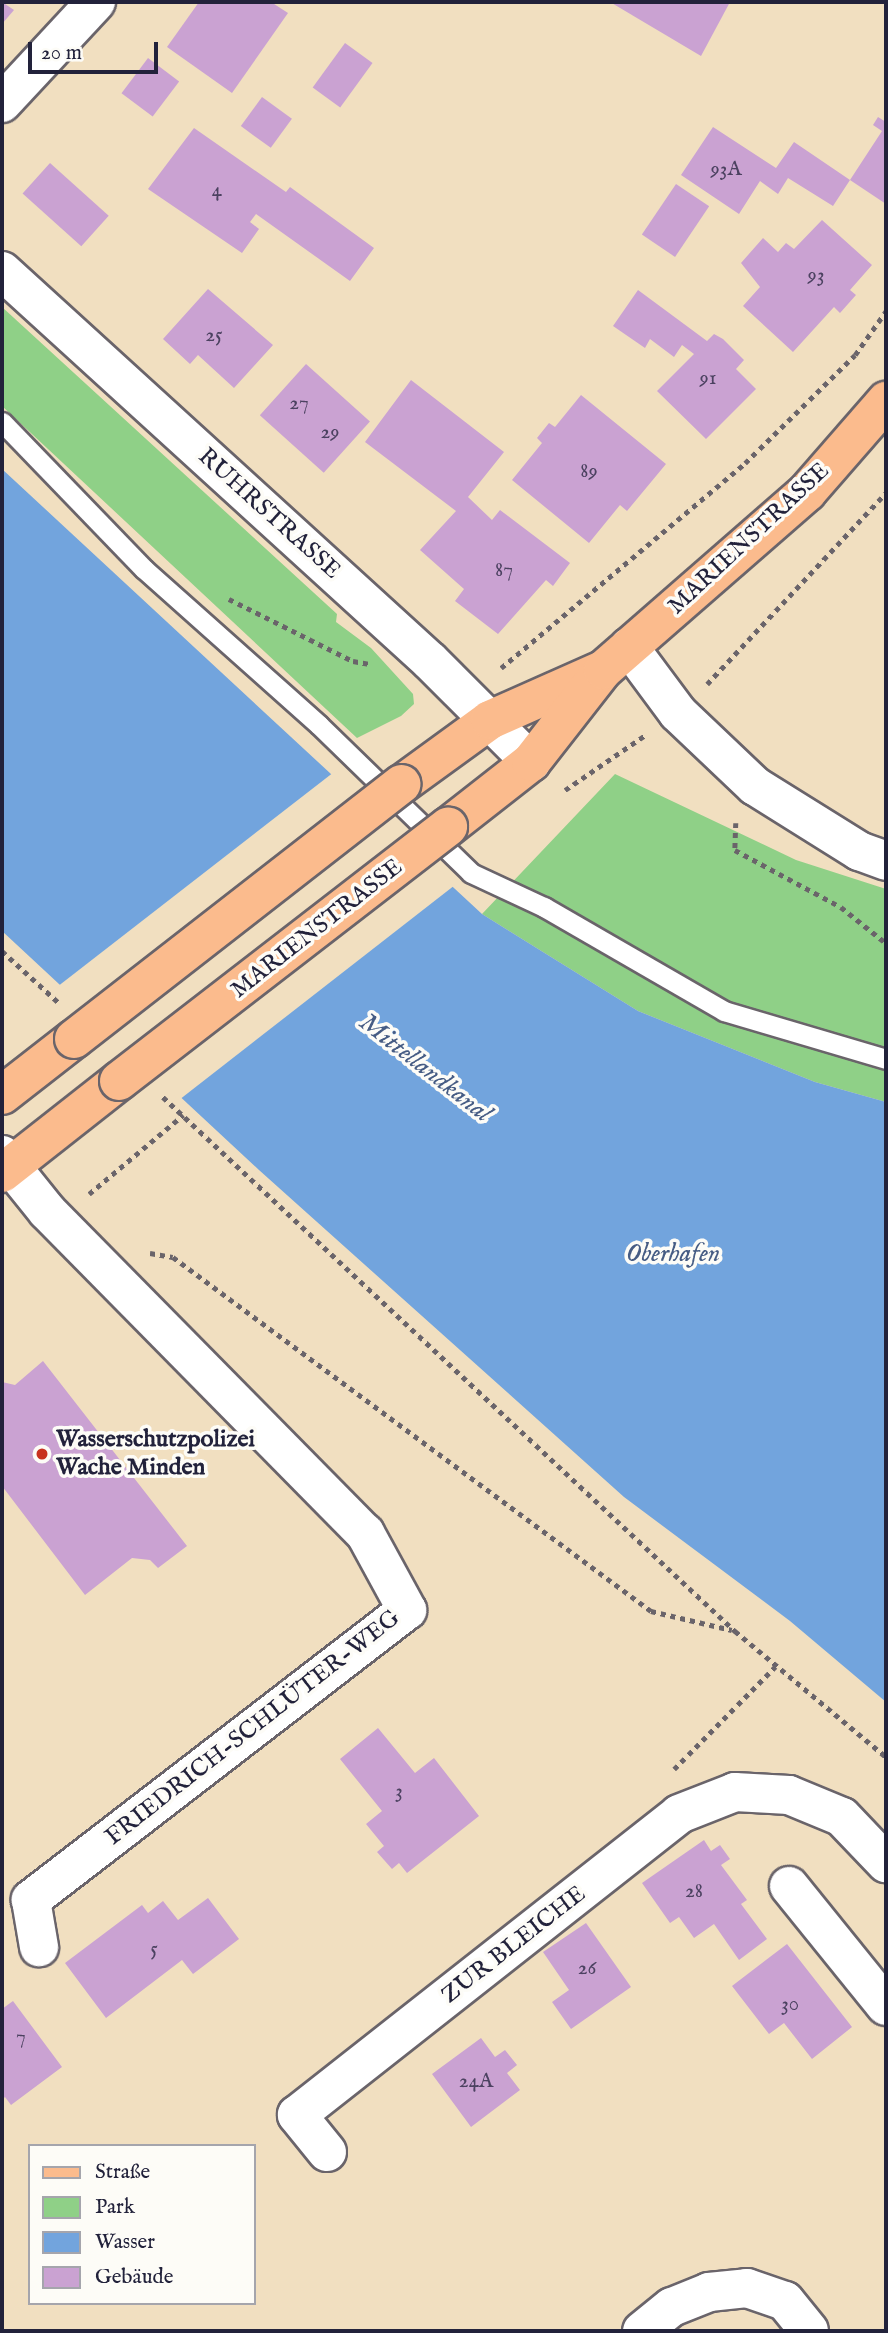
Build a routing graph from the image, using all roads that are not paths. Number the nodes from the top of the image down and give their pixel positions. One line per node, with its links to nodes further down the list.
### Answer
1 (96, 2): 2 (street)
2 (2, 103)
3 (2, 271): 7 (street, RUHRSTRASSE)
4 (886, 401): 6 (main road, MARIENSTRASSE)
5 (2, 422): 10 (lane)
6 (616, 659): 7 (main road, MARIENSTRASSE); 8 (main road, MARIENSTRASSE); 9 (street)
7 (478, 708): 8 (street, RUHRSTRASSE); 11 (main road, MARIENSTRASSE, bridge)
8 (531, 762): 12 (main road, MARIENSTRASSE, bridge)
9 (886, 861)
10 (886, 1059)
11 (2, 1095)
12 (4, 1165): 15 (street, FRIEDRICH-SCHLÜTER-WEG)
13 (886, 1863): 17 (street, ZUR BLEICHE)
14 (789, 1886): 16 (street)
15 (39, 1947)
16 (886, 2006)
17 (327, 2152)
18 (642, 2331): 19 (street)
19 (809, 2331)

